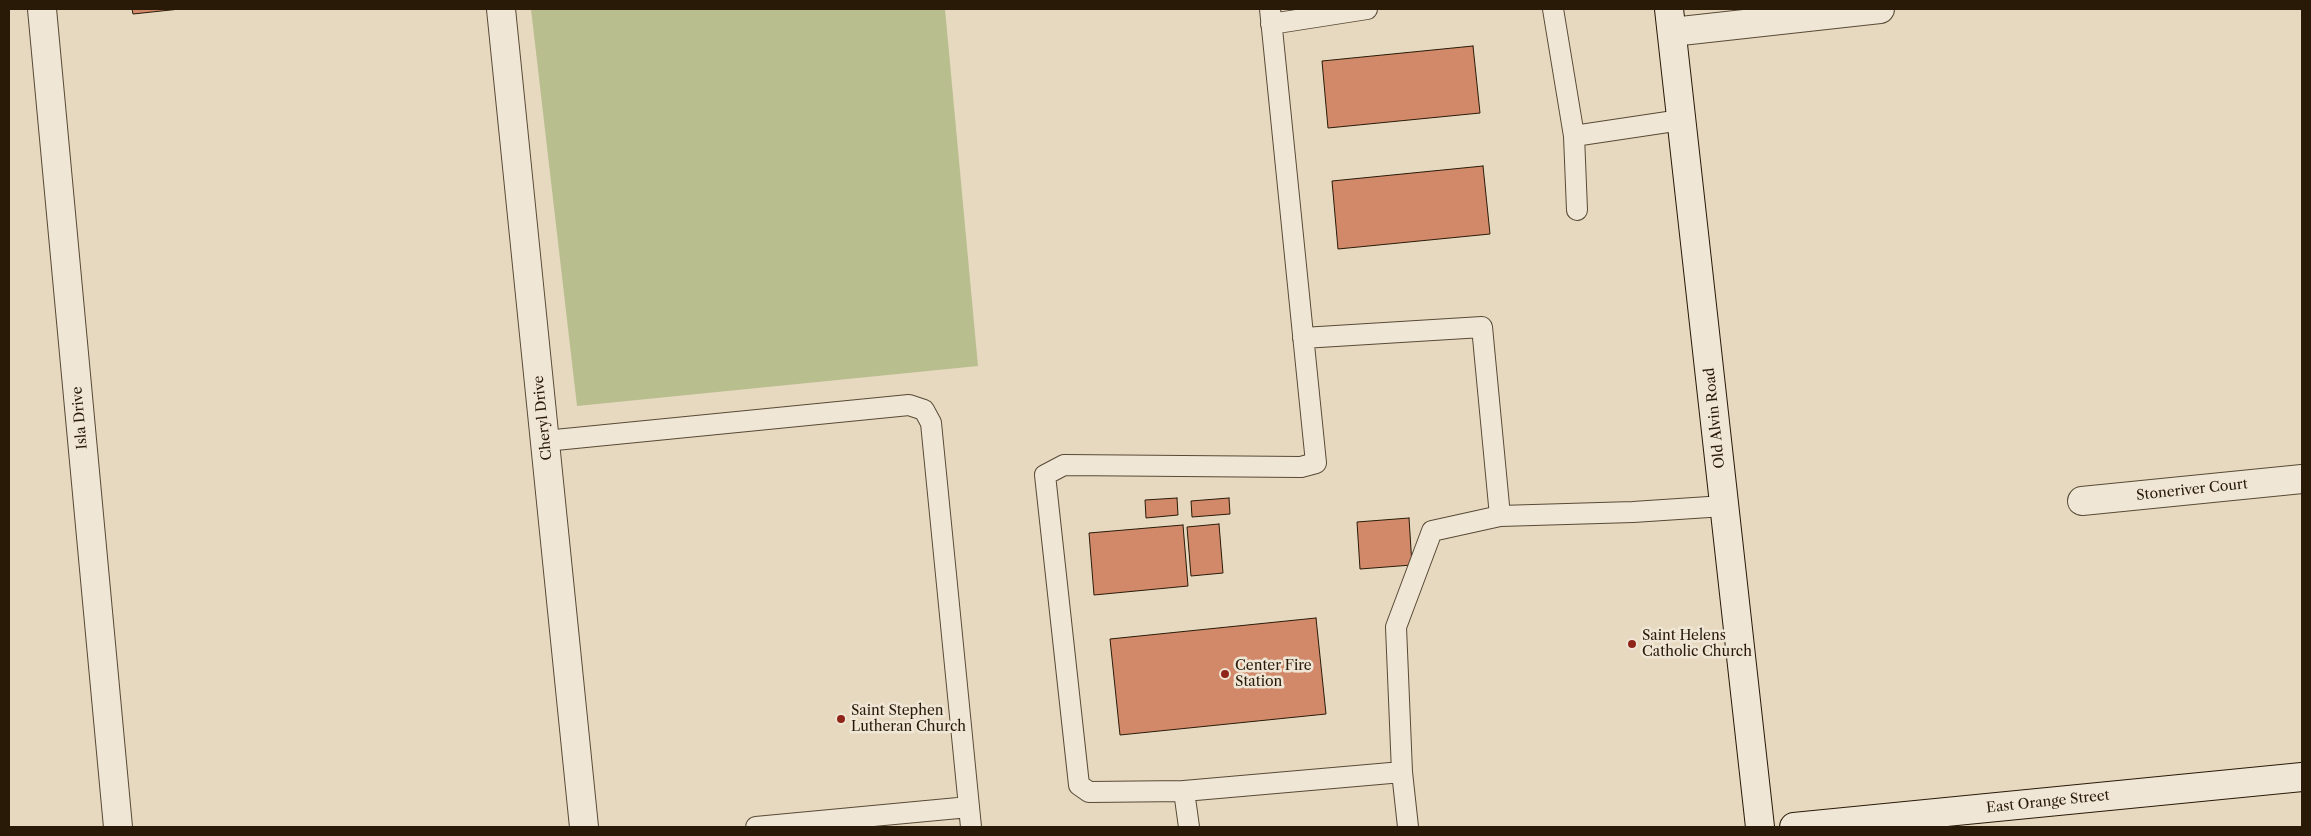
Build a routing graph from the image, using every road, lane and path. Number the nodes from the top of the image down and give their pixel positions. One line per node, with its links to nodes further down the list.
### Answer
1 (42, 9): 21 (street, Isla Drive)
2 (501, 9): 12 (street, Cheryl Drive)
3 (1367, 9): 6 (lane)
4 (1553, 9): 9 (lane)
5 (1880, 9): 7 (street)
6 (1271, 16): 11 (lane)
7 (1670, 20): 8 (street, Old Alvin Road)
8 (1681, 120): 9 (lane); 15 (street, Old Alvin Road)
9 (1574, 136): 10 (lane)
10 (1577, 210)
11 (1303, 338): 16 (lane); 19 (lane)
12 (545, 441): 20 (lane); 22 (street, Cheryl Drive)
13 (2302, 479): 14 (street, Stoneriver Court)
14 (2082, 501)
15 (1724, 506): 16 (lane); 27 (street, Old Alvin Road)
16 (1500, 516): 17 (lane)
17 (1402, 772): 19 (lane); 26 (lane)
18 (2302, 777): 28 (street, East Orange Street)
19 (1184, 791): 25 (lane)
20 (969, 807): 23 (lane); 24 (lane)
21 (118, 827)
22 (584, 827)
23 (756, 827)
24 (971, 827)
25 (1189, 827)
26 (1408, 827)
27 (1760, 827)
28 (1794, 827)

